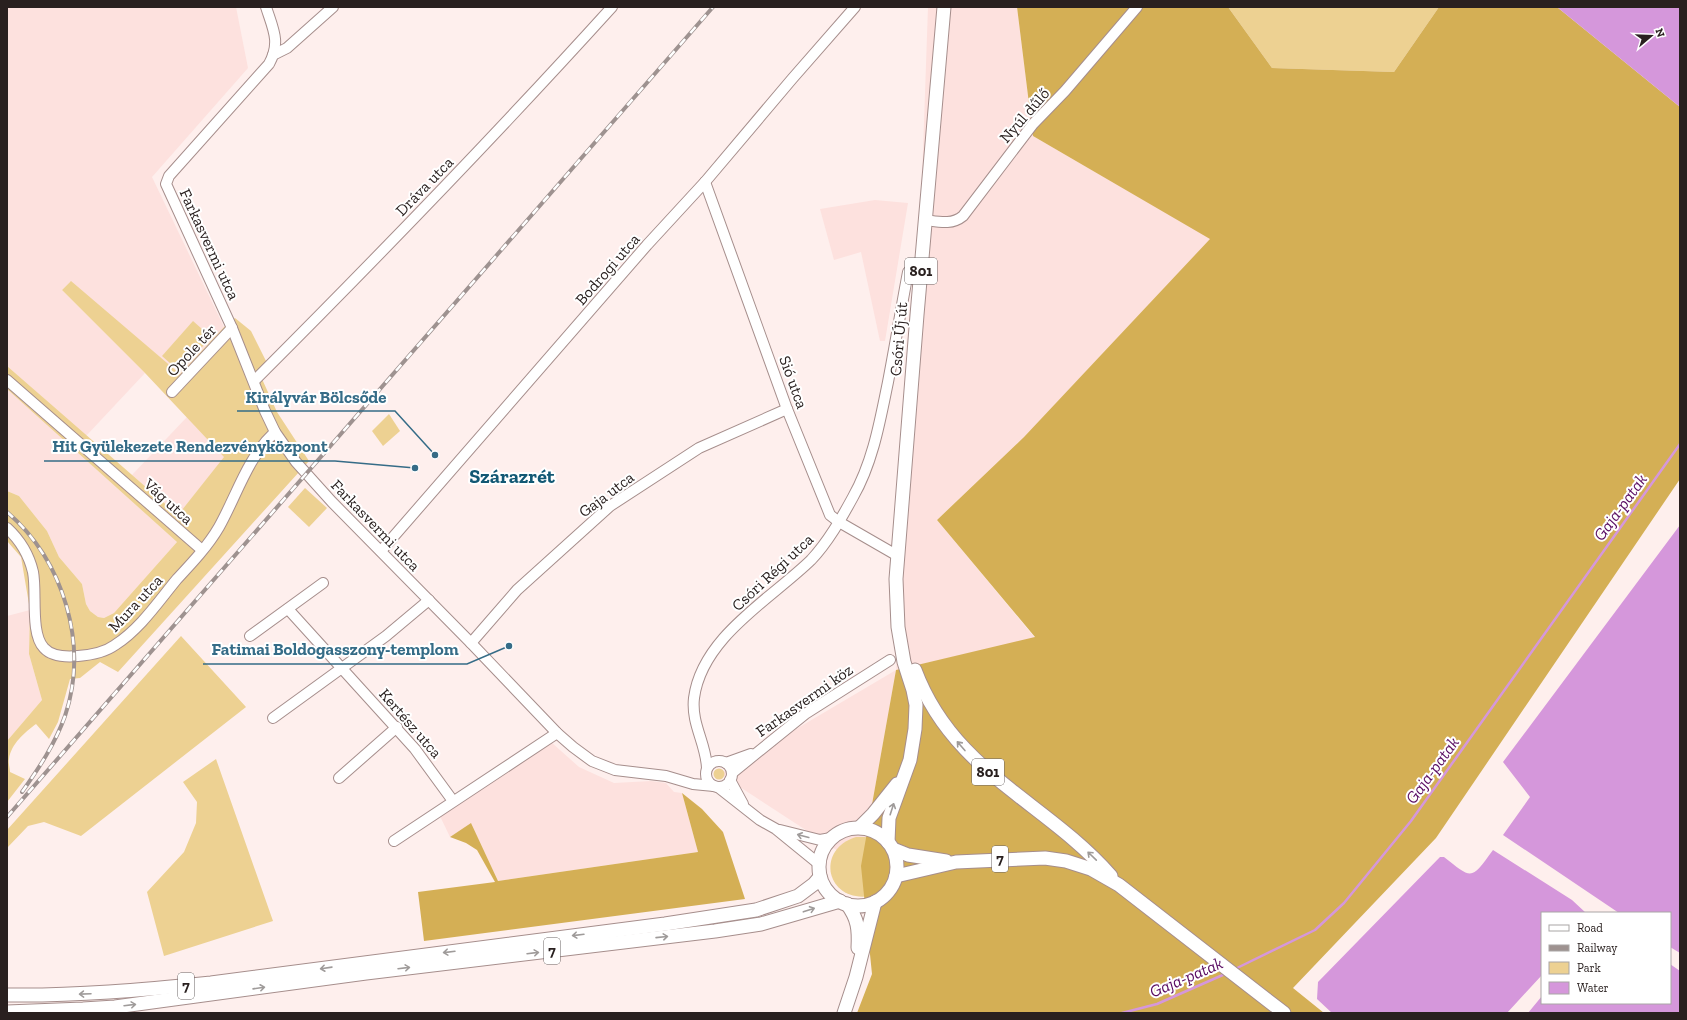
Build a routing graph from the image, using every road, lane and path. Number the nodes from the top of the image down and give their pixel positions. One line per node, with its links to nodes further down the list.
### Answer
1 (266, 7): 7 (street, Farkasvermi utca)
2 (333, 7): 7 (street)
3 (612, 7): 13 (street, Dráva utca)
4 (855, 7): 8 (street, Bodrogi utca)
5 (944, 7): 9 (main road, Csóri Új út / 801)
6 (1137, 7): 9 (street, Nyúl dűlő)
7 (273, 55): 11 (street, Farkasvermi utca)
8 (705, 182): 15 (street, Sió utca); 20 (street, Bodrogi utca)
9 (926, 220): 21 (main road, Csóri Új út / 801)
10 (908, 272): 17 (street, Csóri Régi utca)
11 (232, 328): 13 (street, Farkasvermi utca); 14 (street, Opole tér)
12 (7, 380): 19 (street, Vág utca)
13 (254, 381): 16 (street, Farkasvermi utca)
14 (172, 392)
15 (787, 408): 17 (street, Sió utca); 27 (street, Gaja utca)
16 (275, 432): 19 (street, Mura utca); 20 (street, Farkasvermi utca)
17 (839, 522): 21 (street, Sió utca); 31 (street, Csóri Régi utca)
18 (7, 528): 19 (street, Mura utca)
19 (202, 550)
20 (382, 552): 23 (street, Farkasvermi utca)
21 (898, 556): 25 (main road, Csóri Új út / 801)
22 (323, 583): 24 (street)
23 (429, 600): 27 (street, Farkasvermi utca); 29 (street)
24 (288, 609): 26 (street); 29 (street, Kertész utca)
25 (898, 627): 39 (main road, 801); 52 (main road, 801, one-way to 25)
26 (250, 636)
27 (471, 643): 33 (street, Farkasvermi utca)
28 (890, 660): 34 (street, Farkasvermi köz)
29 (343, 668): 30 (street); 32 (street, Kertész utca)
30 (273, 718)
31 (696, 726): 35 (street, Csóri Régi utca); 36 (street, Csóri Régi utca)
32 (397, 727): 38 (street); 42 (street, Kertész utca)
33 (556, 733): 40 (street, Farkasvermi utca); 42 (street)
34 (757, 752): 35 (street, Farkasvermi köz); 37 (street, Farkasvermi köz)
35 (723, 762): 36 (street); 37 (street)
36 (706, 770): 40 (street, Farkasvermi utca); 41 (street)
37 (731, 777): 41 (street); 43 (street)
38 (339, 778)
39 (902, 778): 44 (main road, 801); 48 (main road, 801, one-way to 39)
40 (681, 780): 41 (street, Farkasvermi utca)
41 (716, 787): 43 (street)
42 (453, 801): 47 (street)
43 (744, 806): 45 (street)
44 (860, 827): 46 (main road); 48 (main road, 7)
45 (776, 829): 46 (street, one-way to 45); 50 (street)
46 (831, 838): 50 (main road, 7)
47 (394, 841)
48 (890, 846): 49 (main road, 7); 51 (main road)
49 (956, 862): 51 (main road, 7); 52 (main road, 7)
50 (819, 871): 54 (main road); 56 (main road, 7, one-way to 56)
51 (896, 876): 53 (main road)
52 (1119, 885): 59 (main road, 7)
53 (874, 902): 54 (main road, 7); 55 (main road)
54 (843, 903): 55 (main road); 57 (main road, 7, one-way to 54)
55 (856, 977): 58 (main road)
56 (7, 995)
57 (7, 1012)
58 (844, 1013)
59 (1284, 1013)

